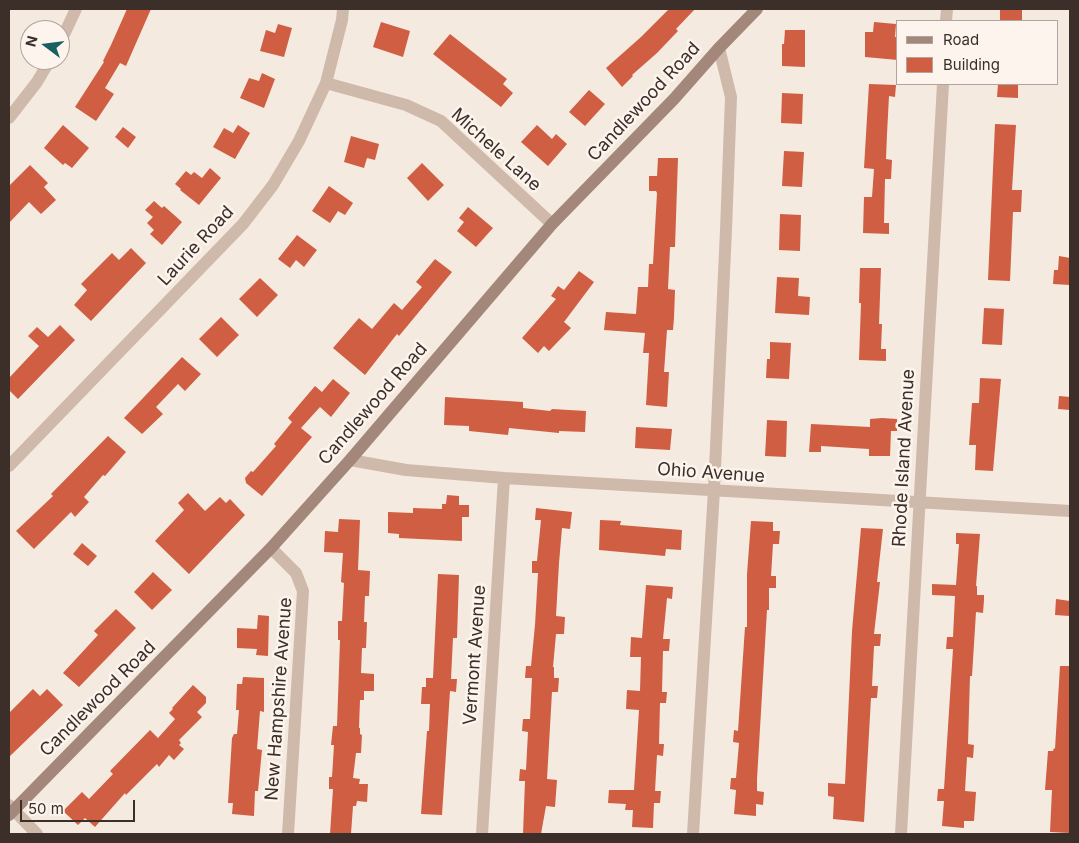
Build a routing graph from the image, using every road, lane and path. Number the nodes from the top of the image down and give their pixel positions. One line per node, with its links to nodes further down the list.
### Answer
1 (76, 9): 4 (street)
2 (343, 9): 7 (street, Laurie Road)
3 (757, 9): 5 (street, Candlewood Road)
4 (70, 22)
5 (718, 48): 10 (street, Candlewood Road); 14 (street)
6 (44, 70): 9 (street)
7 (326, 83): 10 (street, Michele Lane); 12 (street, Laurie Road)
8 (943, 85): 15 (street, Rhode Island Avenue)
9 (11, 111)
10 (552, 224): 11 (street, Candlewood Road)
11 (350, 460): 13 (street, Ohio Avenue); 17 (street, Candlewood Road)
12 (9, 466)
13 (504, 478): 14 (street, Ohio Avenue); 21 (street, Vermont Avenue)
14 (714, 490): 15 (street, Ohio Avenue); 22 (street)
15 (919, 501): 16 (street, Ohio Avenue); 23 (street, Rhode Island Avenue)
16 (1070, 511)
17 (271, 548): 18 (street, Candlewood Road); 20 (street, New Hampshire Avenue)
18 (10, 810): 19 (street)
19 (37, 834)
20 (288, 834)
21 (482, 834)
22 (693, 834)
23 (901, 834)

